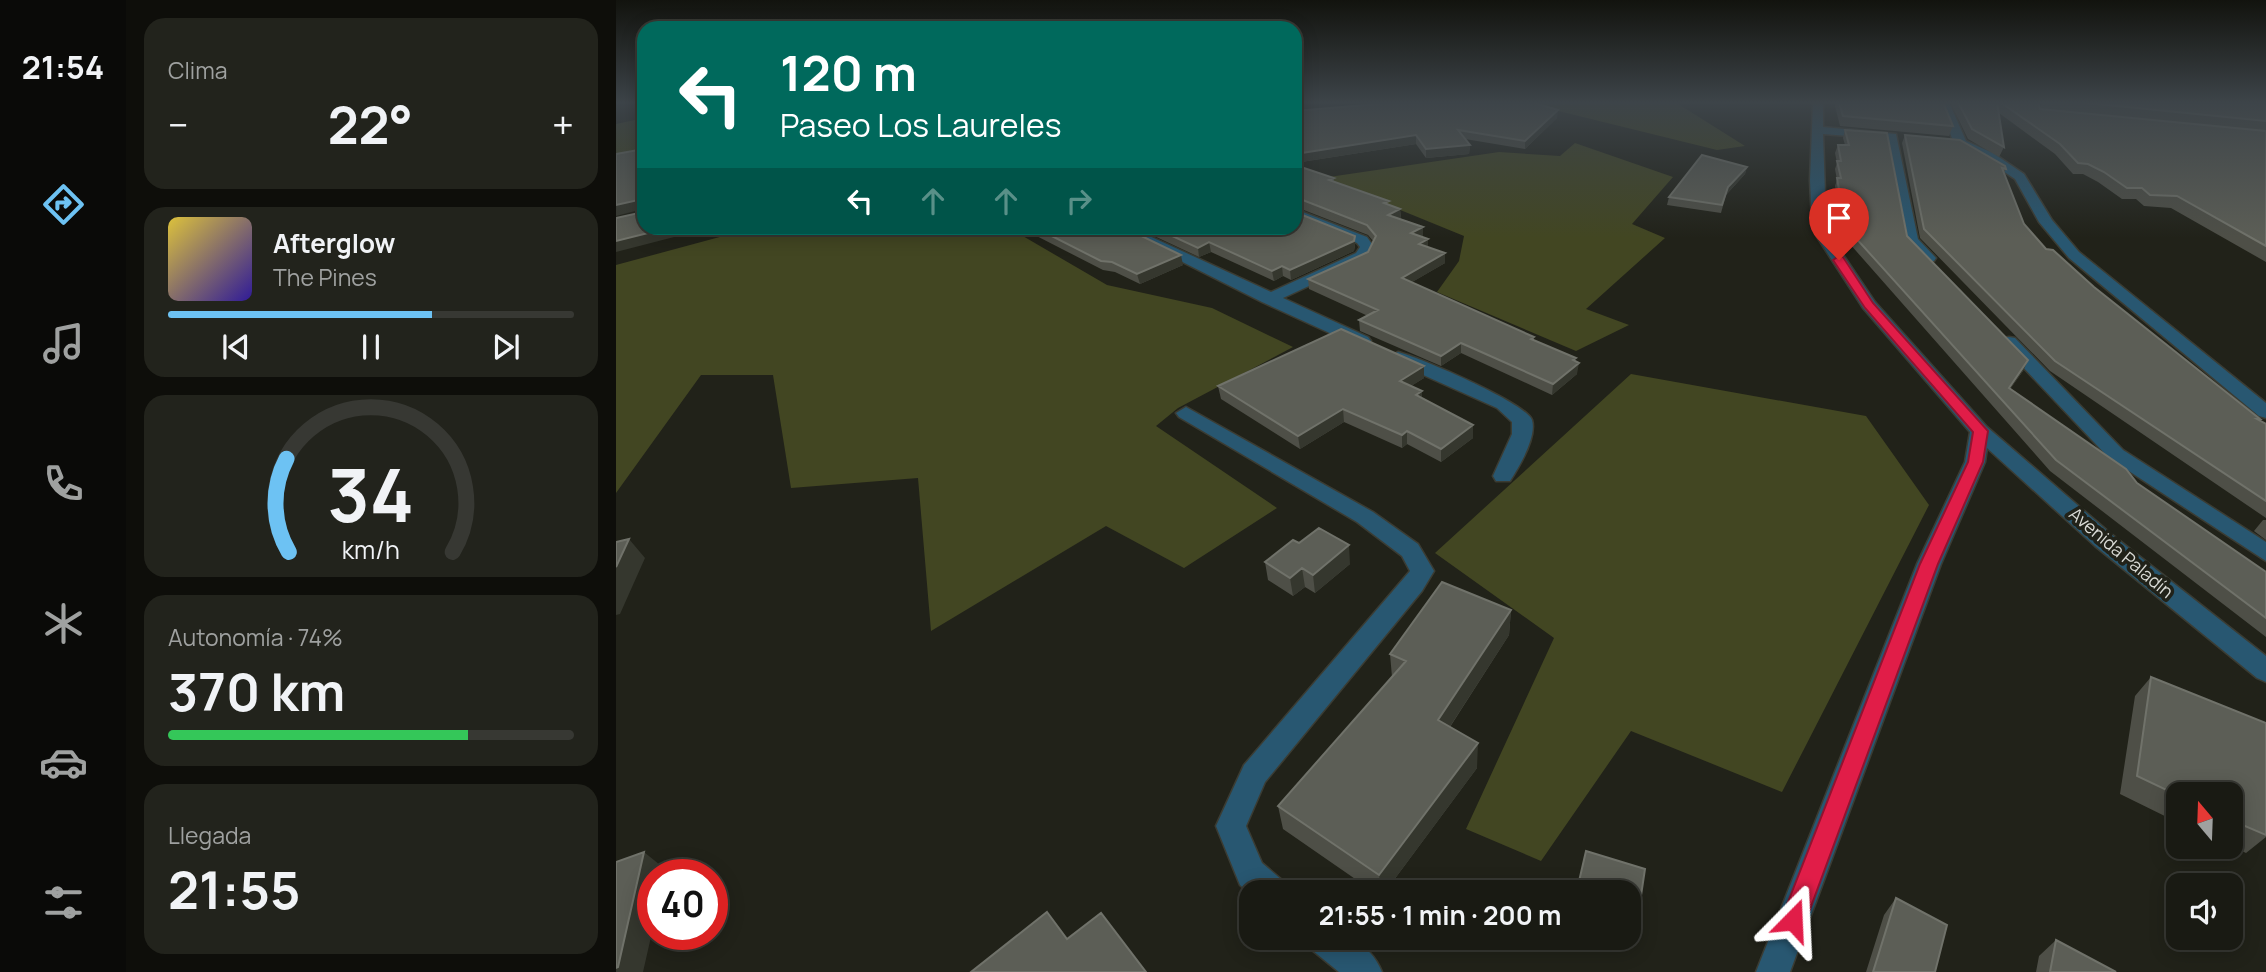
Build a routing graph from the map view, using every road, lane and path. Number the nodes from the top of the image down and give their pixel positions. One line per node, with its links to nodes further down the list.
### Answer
1 (1818, 147): 11 (street, Avenida Paladín)
2 (1899, 147): 6 (street)
3 (1966, 147): 9 (street)
4 (1302, 217): 7 (street)
5 (1136, 235): 7 (street)
6 (1939, 269)
7 (1268, 299): 12 (street)
8 (1995, 327): 13 (street)
9 (2266, 412)
10 (1186, 413): 15 (street)
11 (1980, 431): 14 (street, Avenida Paladín); 18 (street)
12 (1503, 476)
13 (2266, 553)
14 (2266, 671)
15 (1258, 880)
16 (1339, 950): 17 (street)
17 (1365, 972)
18 (1773, 972)

